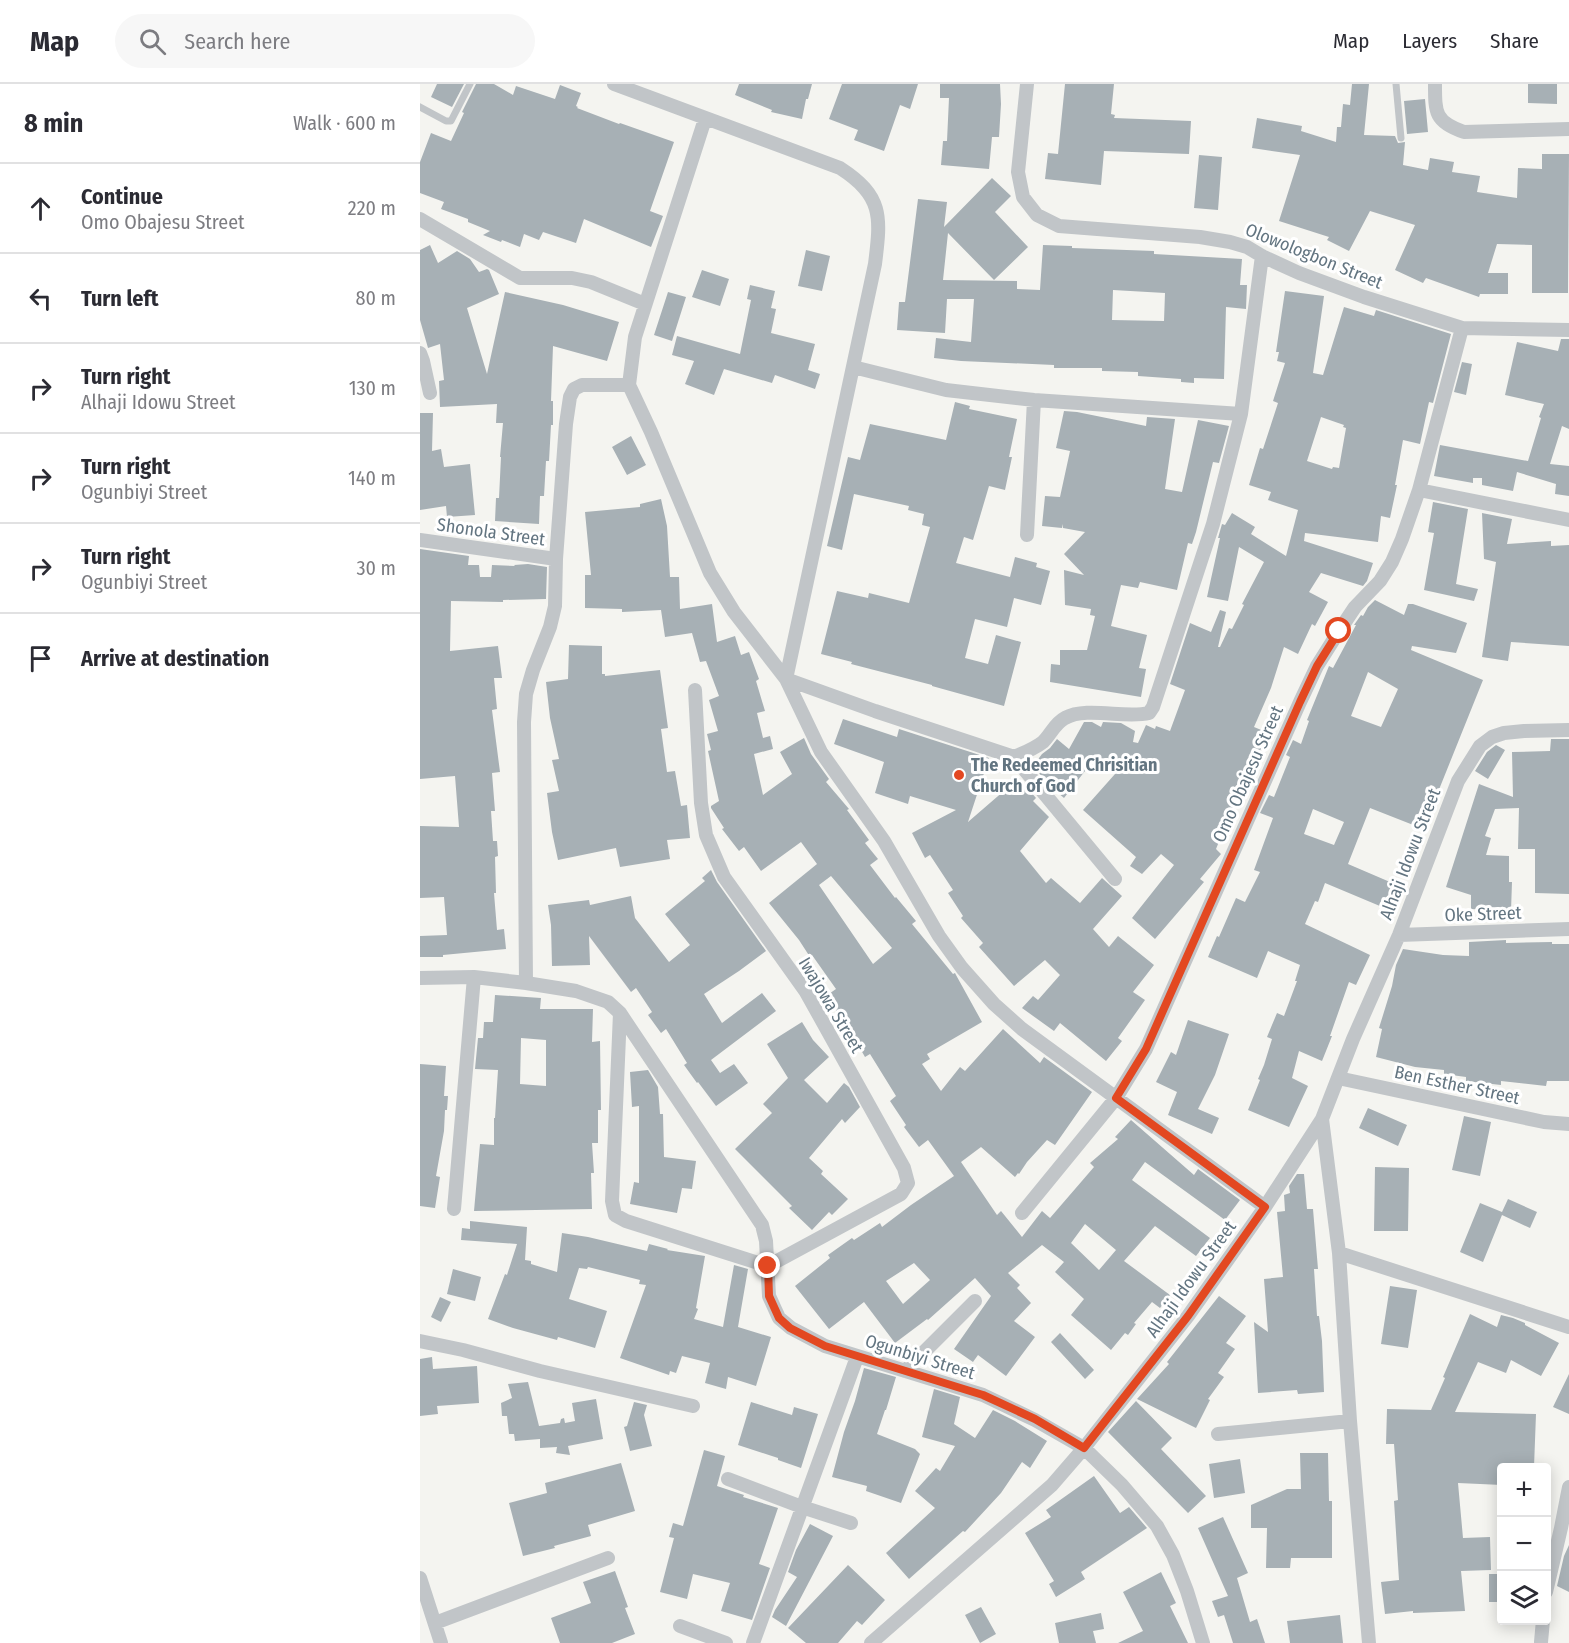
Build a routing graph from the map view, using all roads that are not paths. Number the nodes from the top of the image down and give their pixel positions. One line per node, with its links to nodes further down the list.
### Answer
1 (470, 84): 6 (lane)
2 (614, 84): 7 (street)
3 (1027, 84): 11 (street, Olowologbon Street)
4 (1396, 84): 9 (lane)
5 (1435, 84): 8 (street)
6 (420, 107)
7 (705, 118): 12 (street); 16 (street)
8 (1569, 129)
9 (1401, 138)
10 (420, 219): 12 (street)
11 (1262, 256): 13 (street, Olowologbon Street); 20 (street)
12 (645, 304): 17 (street)
13 (1462, 328): 14 (street, Olowologbon Street); 21 (street, Omo Obajesu Street)
14 (1569, 330)
15 (420, 353): 18 (street)
16 (853, 366): 19 (street); 26 (street)
17 (629, 385): 25 (street); 26 (street)
18 (430, 393)
19 (1034, 400): 20 (street); 23 (street)
20 (1241, 414): 29 (street)
21 (1419, 490): 22 (street); 38 (street, Omo Obajesu Street)
22 (1569, 520)
23 (1027, 535)
24 (420, 540): 25 (street, Shonola Street)
25 (556, 559): 35 (street)
26 (786, 679): 29 (street); 38 (street)
27 (695, 690): 45 (street, Iwajowa Street)
28 (1569, 730): 32 (street, Alhaji Idowu Street)
29 (1014, 757): 30 (street)
30 (1115, 879)
31 (1569, 929): 32 (street, Oke Street)
32 (1398, 935): 37 (street, Alhaji Idowu Street)
33 (474, 977): 34 (street); 35 (street); 42 (street)
34 (420, 978)
35 (526, 983): 36 (street)
36 (620, 1013): 45 (street, Ogunbiyi Street); 45 (street)
37 (1338, 1078): 39 (street, Alhaji Idowu Street); 40 (street, Ben Esther Street)
38 (1116, 1098): 41 (street); 43 (street, Omo Obajesu Street)
39 (1322, 1119): 41 (street, Alhaji Idowu Street); 44 (street)
40 (1569, 1124)
41 (1265, 1207): 54 (street, Alhaji Idowu Street)
42 (454, 1209)
43 (1022, 1213)
44 (1339, 1252): 47 (street); 52 (street)
45 (768, 1266): 49 (street, Ogunbiyi Street)
46 (975, 1301): 50 (street)
47 (1569, 1327)
48 (420, 1341): 51 (street)
49 (856, 1357): 50 (street, Ogunbiyi Street); 57 (street)
50 (905, 1371): 54 (street, Ogunbiyi Street)
51 (693, 1406)
52 (1350, 1421): 53 (street); 70 (street)
53 (1218, 1434)
54 (1084, 1448): 68 (street, Alhaji Idowu Street); 69 (street, Ogunbiyi Street)
55 (728, 1479): 57 (street)
56 (1569, 1486): 60 (street)
57 (802, 1507): 58 (street); 67 (street)
58 (852, 1523)
59 (608, 1558): 62 (street)
60 (1551, 1571)
61 (420, 1578): 62 (street)
62 (435, 1623): 65 (street)
63 (1542, 1625): 71 (street)
64 (680, 1626): 66 (street)
65 (441, 1643)
66 (726, 1643)
67 (753, 1643)
68 (871, 1643)
69 (1203, 1643)
70 (1370, 1643)
71 (1540, 1643)

